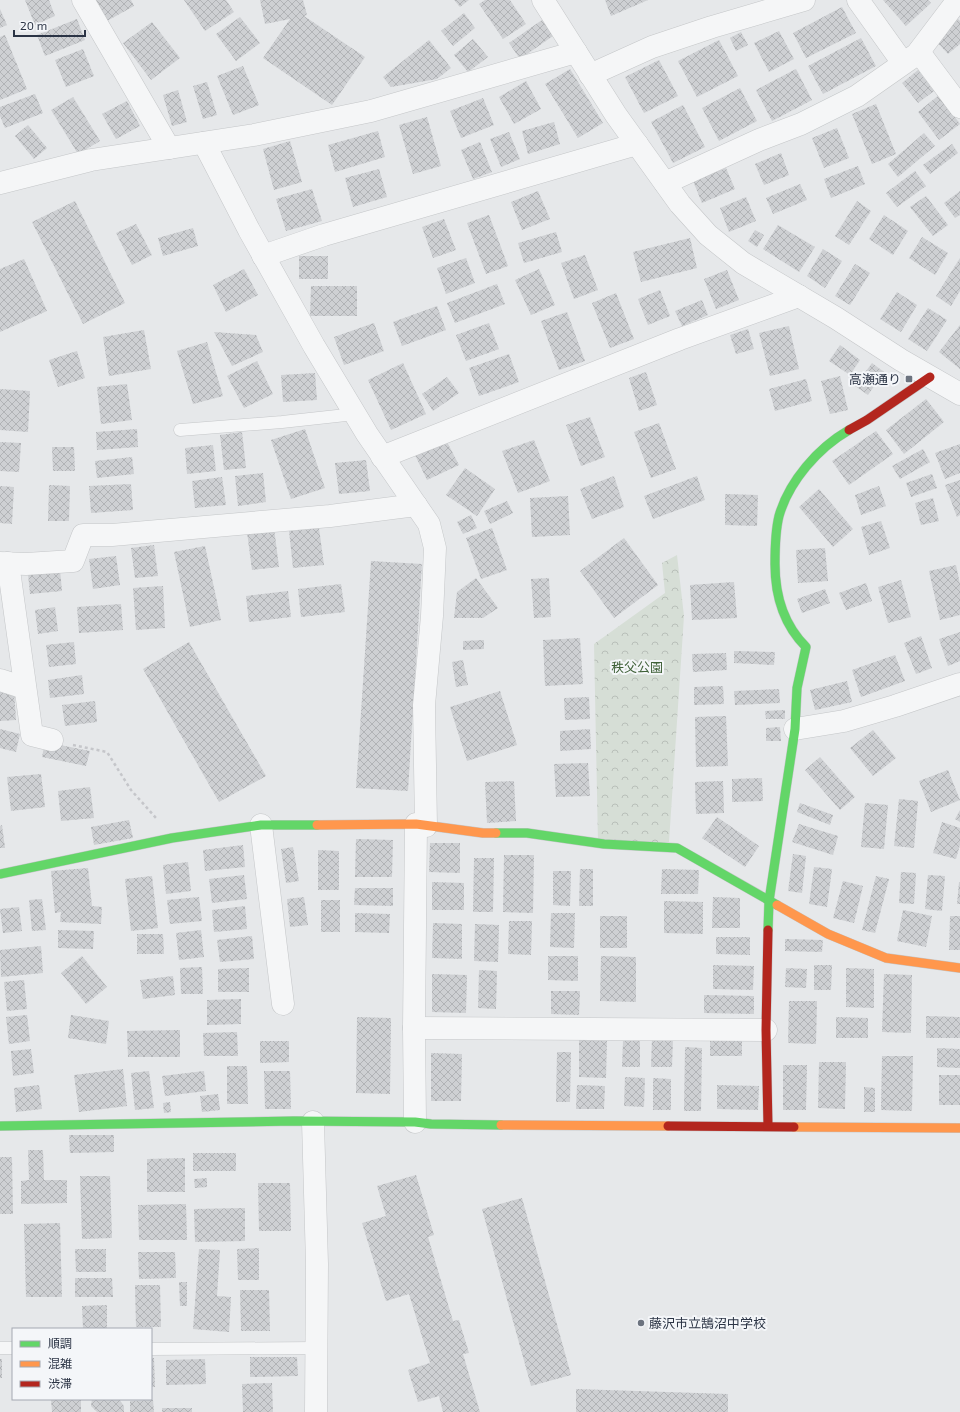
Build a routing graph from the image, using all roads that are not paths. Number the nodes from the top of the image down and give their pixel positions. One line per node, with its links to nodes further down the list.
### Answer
1 (83, 0): 12 (street)
2 (543, 0): 6 (street)
3 (804, 0): 8 (street)
4 (858, 0): 7 (street)
5 (957, 0): 7 (street)
6 (576, 52): 8 (street); 10 (street)
7 (911, 58): 9 (street); 14 (street)
8 (590, 75): 11 (street)
9 (960, 107)
10 (204, 143): 12 (street); 15 (street)
11 (637, 144): 14 (street); 15 (street)
12 (169, 148): 13 (street)
13 (0, 183)
14 (664, 183): 16 (street)
15 (263, 256): 19 (street)
16 (799, 296): 17 (street); 21 (street)
17 (930, 377): 18 (street); 27 (street)
18 (960, 394)
19 (355, 414): 20 (lane); 21 (street)
20 (180, 430)
21 (382, 457): 22 (street)
22 (416, 505): 23 (street); 30 (street)
23 (4, 563): 26 (street)
24 (0, 680): 26 (street)
25 (960, 684): 27 (street)
26 (26, 688): 28 (street)
27 (795, 729): 32 (street)
28 (52, 740)
29 (261, 825): 30 (street); 31 (street); 34 (street)
30 (421, 825): 32 (street); 35 (street)
31 (0, 874)
32 (769, 901): 33 (street); 36 (street)
33 (960, 968)
34 (283, 1004)
35 (414, 1028): 36 (street); 38 (street)
36 (766, 1030): 40 (street)
37 (313, 1122): 38 (street); 39 (street); 45 (street)
38 (415, 1122): 40 (street)
39 (0, 1126)
40 (768, 1126): 41 (street)
41 (960, 1128)
42 (0, 1348): 43 (lane)
43 (12, 1348)
44 (152, 1348): 45 (lane)
45 (316, 1348): 46 (street)
46 (316, 1412)

